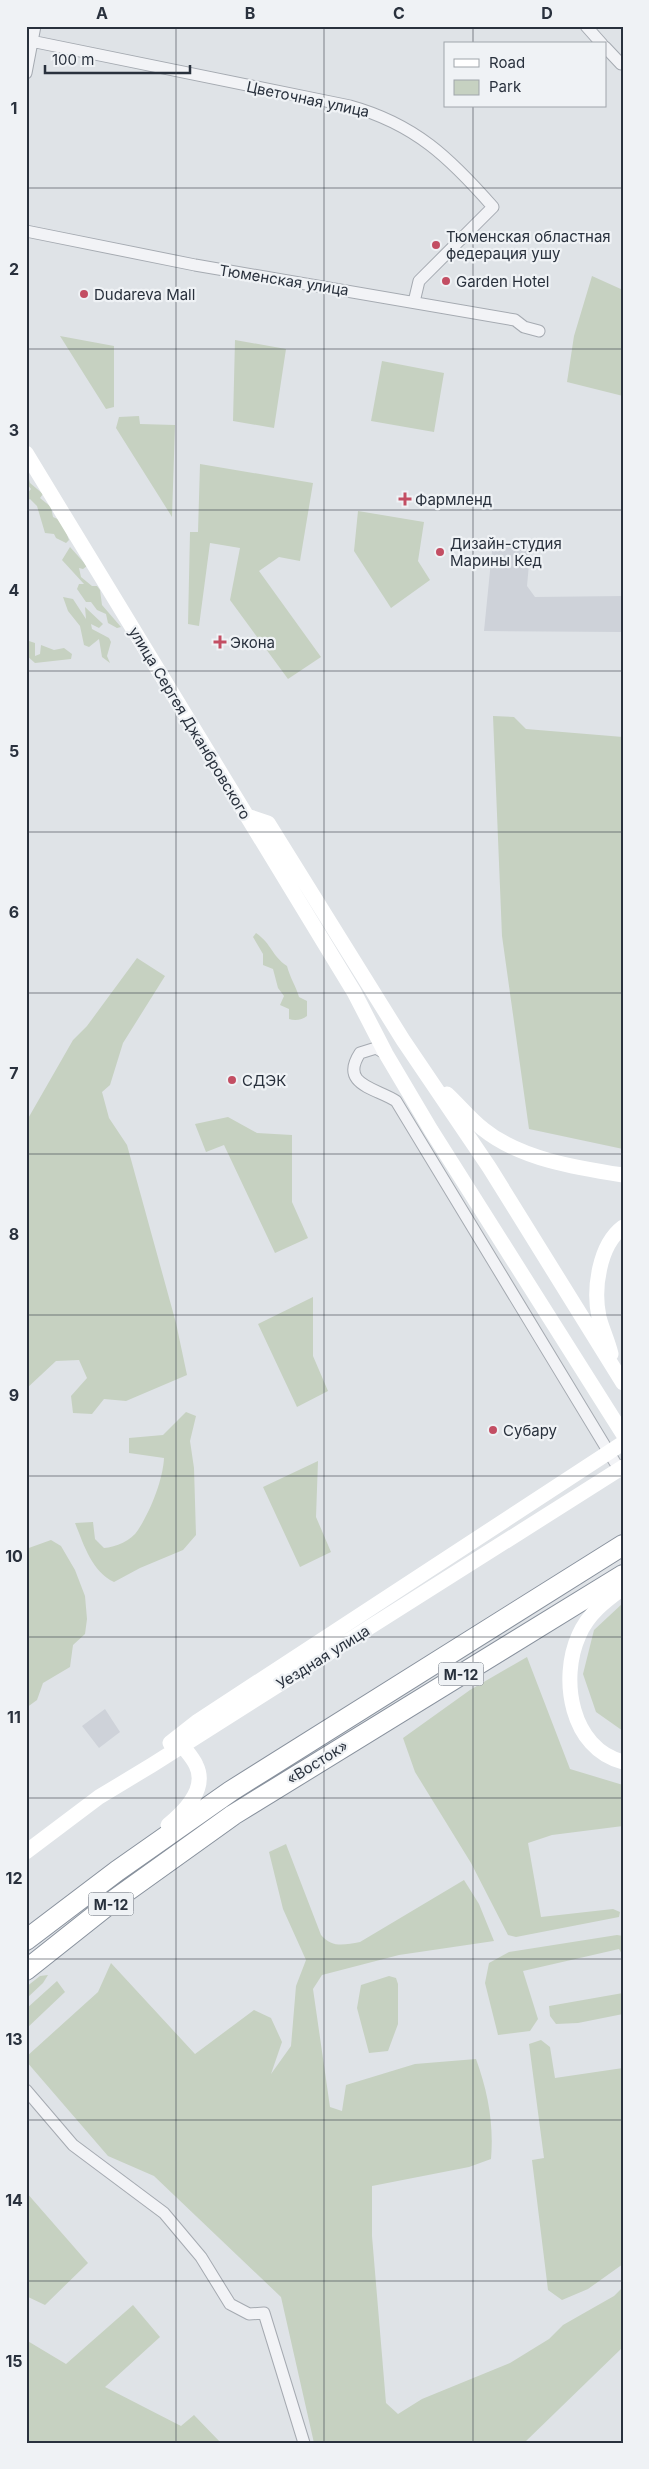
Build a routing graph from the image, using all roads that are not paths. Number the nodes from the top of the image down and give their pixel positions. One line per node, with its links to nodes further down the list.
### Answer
1 (35, 26): 3 (street)
2 (586, 26): 4 (street)
3 (29, 41): 7 (street); 9 (street, Цветочная улица)
4 (600, 42)
5 (606, 48): 6 (street)
6 (621, 64)
7 (26, 73)
8 (26, 231): 9 (street, Тюменская улица)
9 (414, 302): 10 (street, Тюменская улица)
10 (539, 331)
11 (26, 453): 12 (street, улица Сергея Джанбровского)
12 (246, 816): 13 (street, улица Сергея Джанбровского); 16 (street)
13 (368, 1020): 14 (street); 15 (street, улица Сергея Джанбровского)
14 (368, 1049): 15 (street); 22 (street)
15 (386, 1054): 20 (street, улица Сергея Джанбровского)
16 (428, 1078): 17 (street); 19 (street)
17 (623, 1175)
18 (623, 1227): 19 (street)
19 (619, 1376)
20 (623, 1434)
21 (623, 1443): 22 (street, Уездная улица)
22 (608, 1452): 23 (street); 27 (street, Уездная улица)
23 (621, 1468): 27 (street, Уездная улица)
24 (623, 1545): 30 (highway, «Восток» / М-12)
25 (623, 1575): 32 (highway, «Восток» / М-12)
26 (623, 1588): 28 (street)
27 (180, 1741): 29 (street, Уездная улица); 30 (street)
28 (623, 1762)
29 (26, 1852)
30 (117, 1871): 31 (highway, «Восток» / М-12)
31 (26, 1940)
32 (26, 1970)
33 (26, 2090): 34 (street)
34 (304, 2443)

